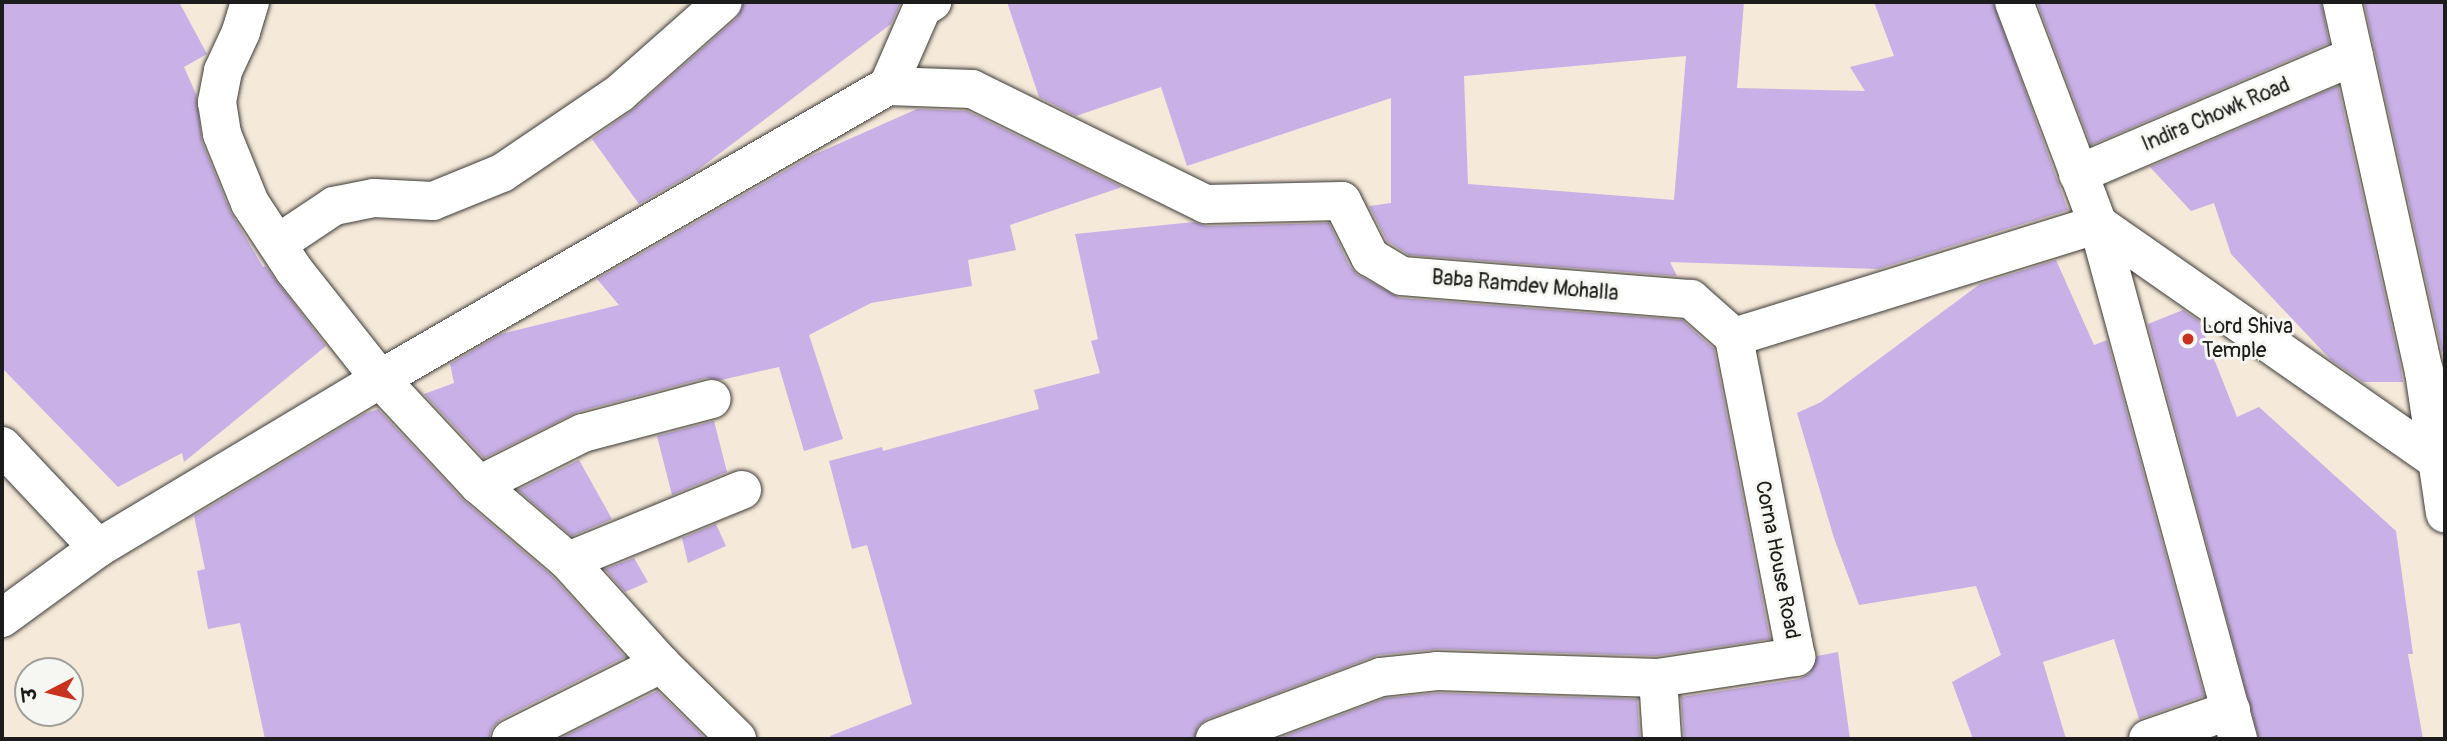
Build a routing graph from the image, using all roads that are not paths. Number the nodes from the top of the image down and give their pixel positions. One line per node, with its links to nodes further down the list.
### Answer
1 (250, 2): 10 (street)
2 (723, 2): 10 (street)
3 (2014, 2): 8 (street)
4 (2342, 2): 6 (street)
5 (923, 4): 7 (street)
6 (2354, 56): 8 (street, Indira Chowk Road); 12 (street)
7 (888, 86): 11 (street, Baba Ramdev Mohalla); 13 (street)
8 (2078, 174): 9 (street)
9 (2098, 223): 11 (street); 16 (street); 25 (street)
10 (277, 243): 13 (street)
11 (1734, 337): 24 (street, Corna House Road)
12 (2435, 370): 16 (street)
13 (380, 379): 17 (street); 20 (street)
14 (712, 399): 17 (street)
15 (2, 446): 20 (street)
16 (2439, 462): 19 (street)
17 (479, 485): 21 (street)
18 (742, 491): 21 (street)
19 (2445, 513)
20 (98, 548): 22 (street)
21 (568, 561): 23 (street)
22 (2, 618)
23 (661, 663): 26 (street); 27 (street)
24 (1658, 678): 28 (street, Corna House Road); 29 (street)
25 (2234, 724): 30 (street)
26 (511, 739)
27 (737, 739)
28 (1215, 739)
29 (1662, 739)
30 (2148, 739)

